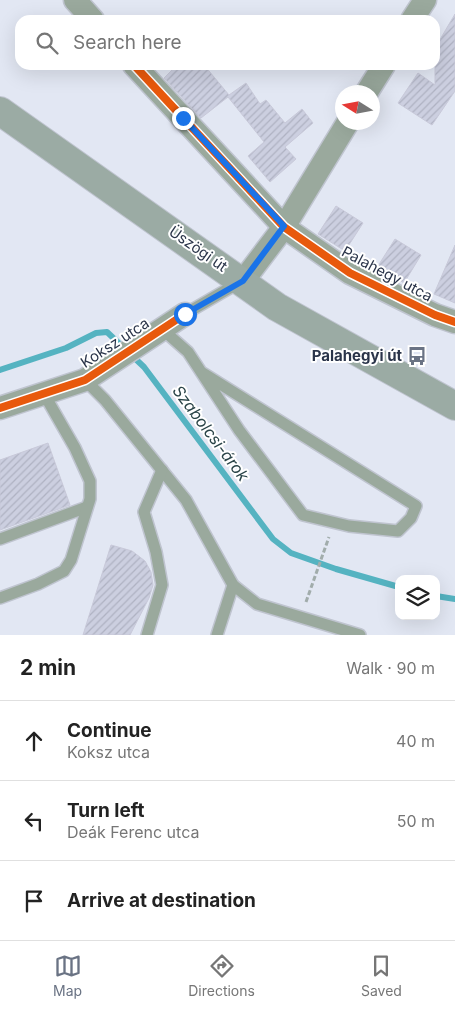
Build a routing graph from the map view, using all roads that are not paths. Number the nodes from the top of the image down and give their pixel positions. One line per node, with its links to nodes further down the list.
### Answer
1 (74, 0): 3 (street)
2 (425, 0): 4 (street)
3 (88, 15)
4 (415, 15)
5 (139, 70): 10 (street, Palahegy utca)
6 (381, 70): 7 (street)
7 (371, 85)
8 (0, 111): 11 (main road, Üszögi út)
9 (343, 130): 10 (street, Koksz utca)
10 (284, 226): 11 (street, Koksz utca); 13 (street, Palahegy utca)
11 (243, 281): 12 (lane, Koksz utca); 18 (main road, Üszögi út)
12 (185, 314): 14 (street, Koksz utca)
13 (455, 322)
14 (162, 330): 15 (lane); 16 (street, Koksz utca)
15 (201, 372): 15 (lane)
16 (85, 380): 17 (street, Koksz utca); 20 (lane)
17 (44, 394): 19 (street, Koksz utca); 21 (lane)
18 (455, 406)
19 (0, 408)
20 (162, 470): 23 (lane); 25 (lane)
21 (87, 507): 22 (lane); 24 (lane)
22 (0, 539)
23 (233, 585): 26 (lane); 27 (lane)
24 (0, 598)
25 (147, 635)
26 (217, 635)
27 (360, 635)

